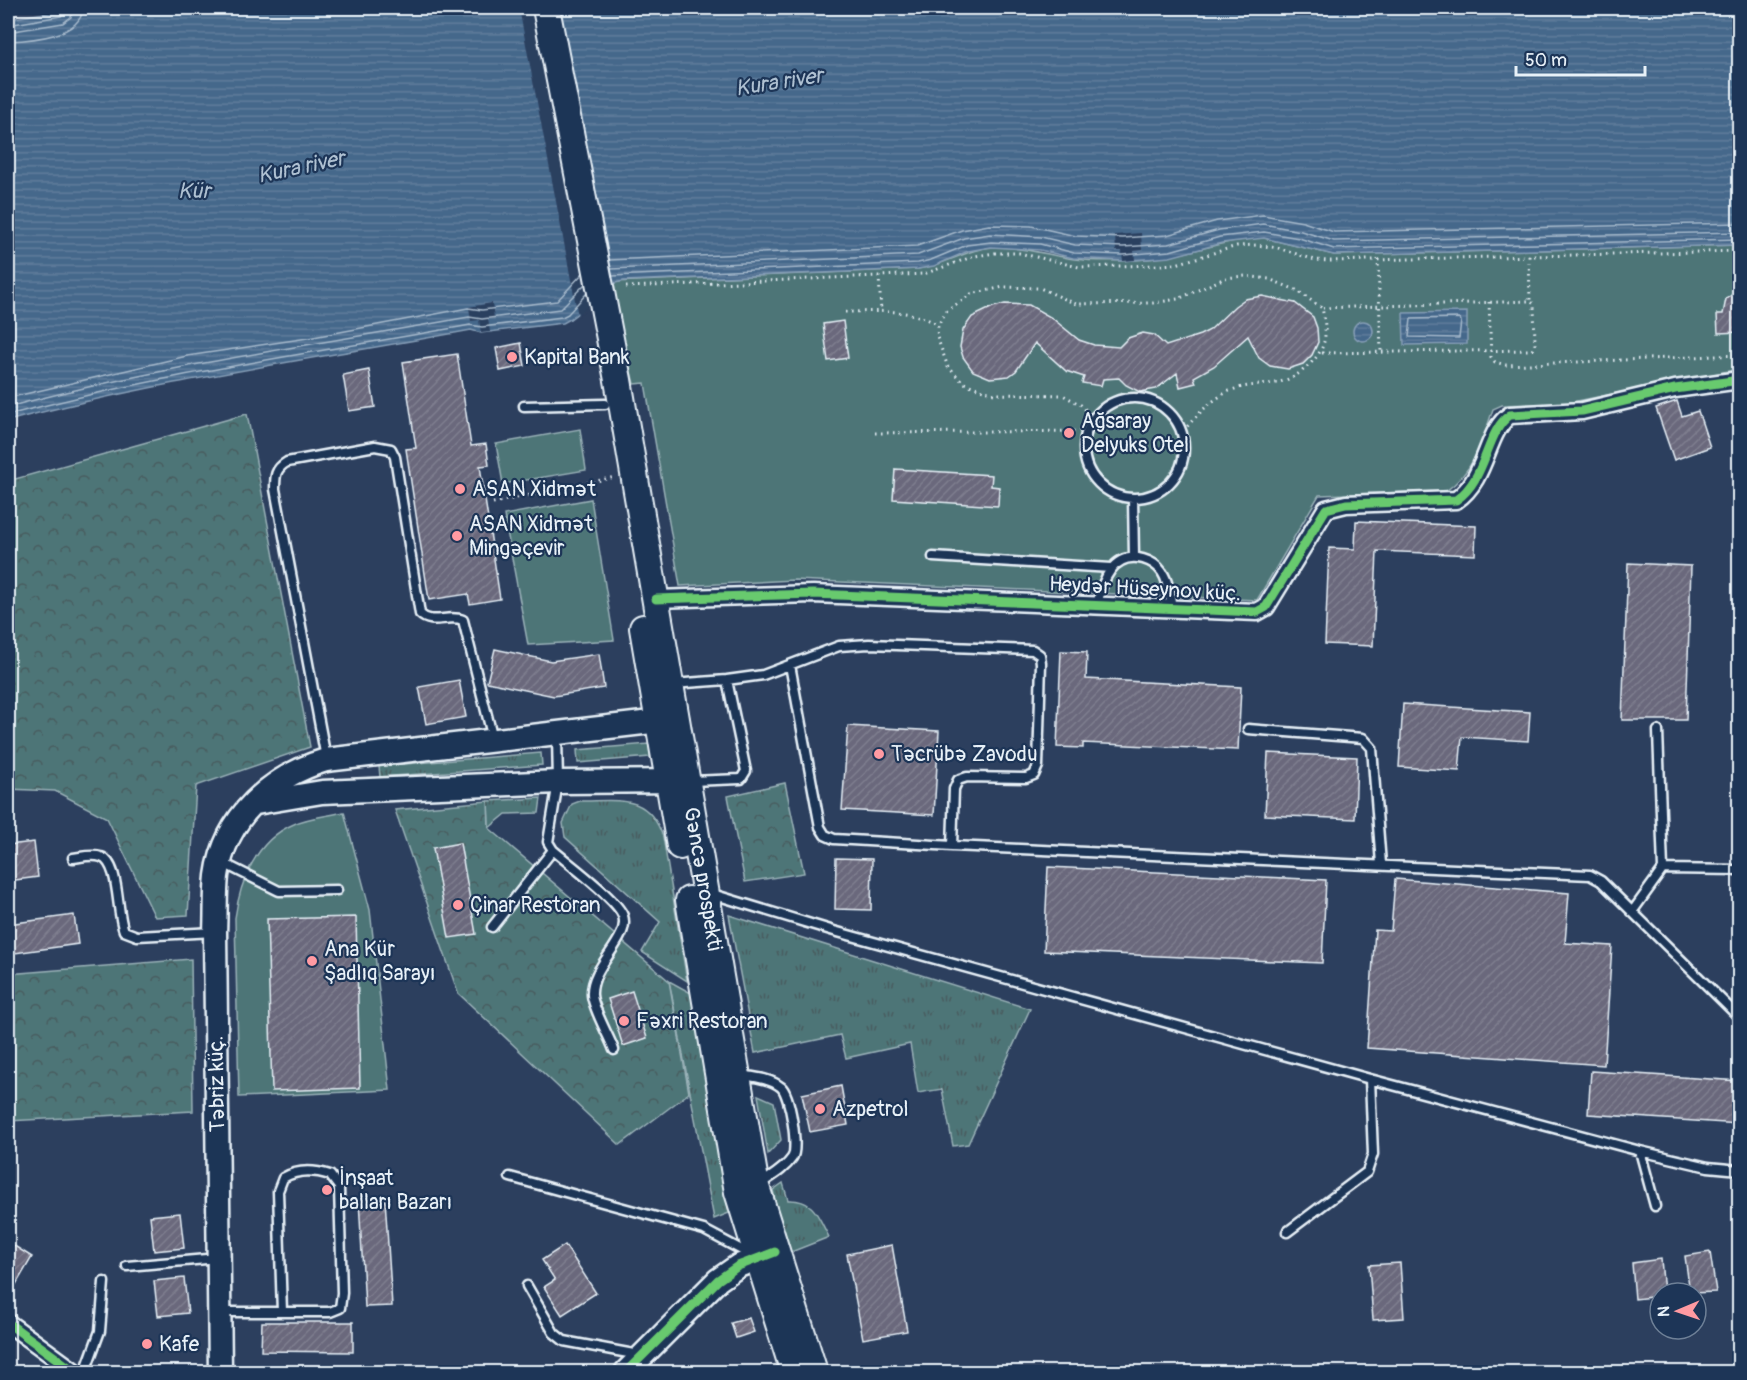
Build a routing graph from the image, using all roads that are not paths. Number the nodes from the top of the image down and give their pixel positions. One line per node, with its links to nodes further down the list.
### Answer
1 (531, 8): 4 (main road)
2 (546, 8): 4 (main road)
3 (1740, 380): 12 (street, Heydər Hüseynov küç.)
4 (608, 389): 5 (lane); 10 (main road, Gəncə prospekti); 16 (main road, Gəncə prospekti)
5 (524, 406)
6 (1133, 498): 6 (lane); 8 (lane)
7 (933, 557): 9 (lane)
8 (1134, 557): 9 (lane); 12 (lane)
9 (1111, 568): 11 (lane)
10 (656, 600): 11 (street, Heydər Hüseynov küç.); 15 (main road, Gəncə prospekti)
11 (1097, 605): 12 (street, Heydər Hüseynov küç.)
12 (1172, 609)
13 (790, 665): 14 (lane); 25 (lane); 25 (lane)
14 (727, 680): 15 (lane); 22 (lane)
15 (671, 684): 16 (main road, Gəncə prospekti)
16 (668, 721): 19 (main road, Təbriz küç.); 22 (main road, Gəncə prospekti)
17 (1248, 729): 29 (lane)
18 (1658, 732): 30 (lane)
19 (556, 735): 20 (main road, Təbriz küç.); 23 (lane)
20 (494, 743): 21 (main road, Təbriz küç.); 21 (lane)
21 (326, 760): 24 (main road, Təbriz küç.)
22 (678, 781): 23 (main road); 33 (main road, Gəncə prospekti); 47 (main road, Gəncə prospekti)
23 (558, 782): 24 (main road); 26 (lane)
24 (252, 804): 28 (main road, Təbriz küç.)
25 (952, 846): 29 (lane)
26 (553, 850): 35 (lane); 38 (lane)
27 (73, 858): 36 (lane)
28 (221, 861): 32 (lane); 36 (main road, Təbriz küç.)
29 (1381, 864): 34 (lane)
30 (1663, 869): 31 (lane); 34 (lane)
31 (1740, 870)
32 (337, 890)
33 (706, 892): 39 (main road, Gəncə prospekti); 40 (lane)
34 (1632, 912): 37 (lane)
35 (492, 927)
36 (215, 932): 48 (main road, Təbriz küç.)
37 (1740, 1018)
38 (614, 1050)
39 (737, 1074): 44 (main road, Gəncə prospekti); 44 (lane)
40 (1370, 1078): 41 (lane); 46 (lane)
41 (1640, 1151): 42 (lane); 45 (lane)
42 (1740, 1170)
43 (510, 1177): 47 (lane)
44 (756, 1187): 47 (main road, Gəncə prospekti)
45 (1655, 1206)
46 (1287, 1232)
47 (766, 1255): 55 (main road); 60 (main road, Gəncə prospekti); 61 (main road, Gəncə prospekti)
48 (219, 1258): 49 (lane); 52 (main road, Təbriz küç.)
49 (127, 1266)
50 (104, 1282): 57 (lane)
51 (526, 1286): 55 (lane)
52 (219, 1312): 53 (lane); 58 (main road, Təbriz küç.)
53 (282, 1312): 53 (lane)
54 (8, 1323): 56 (street)
55 (642, 1355): 59 (main road)
56 (75, 1372)
57 (85, 1372)
58 (220, 1372)
59 (626, 1372)
60 (794, 1372)
61 (814, 1372)

